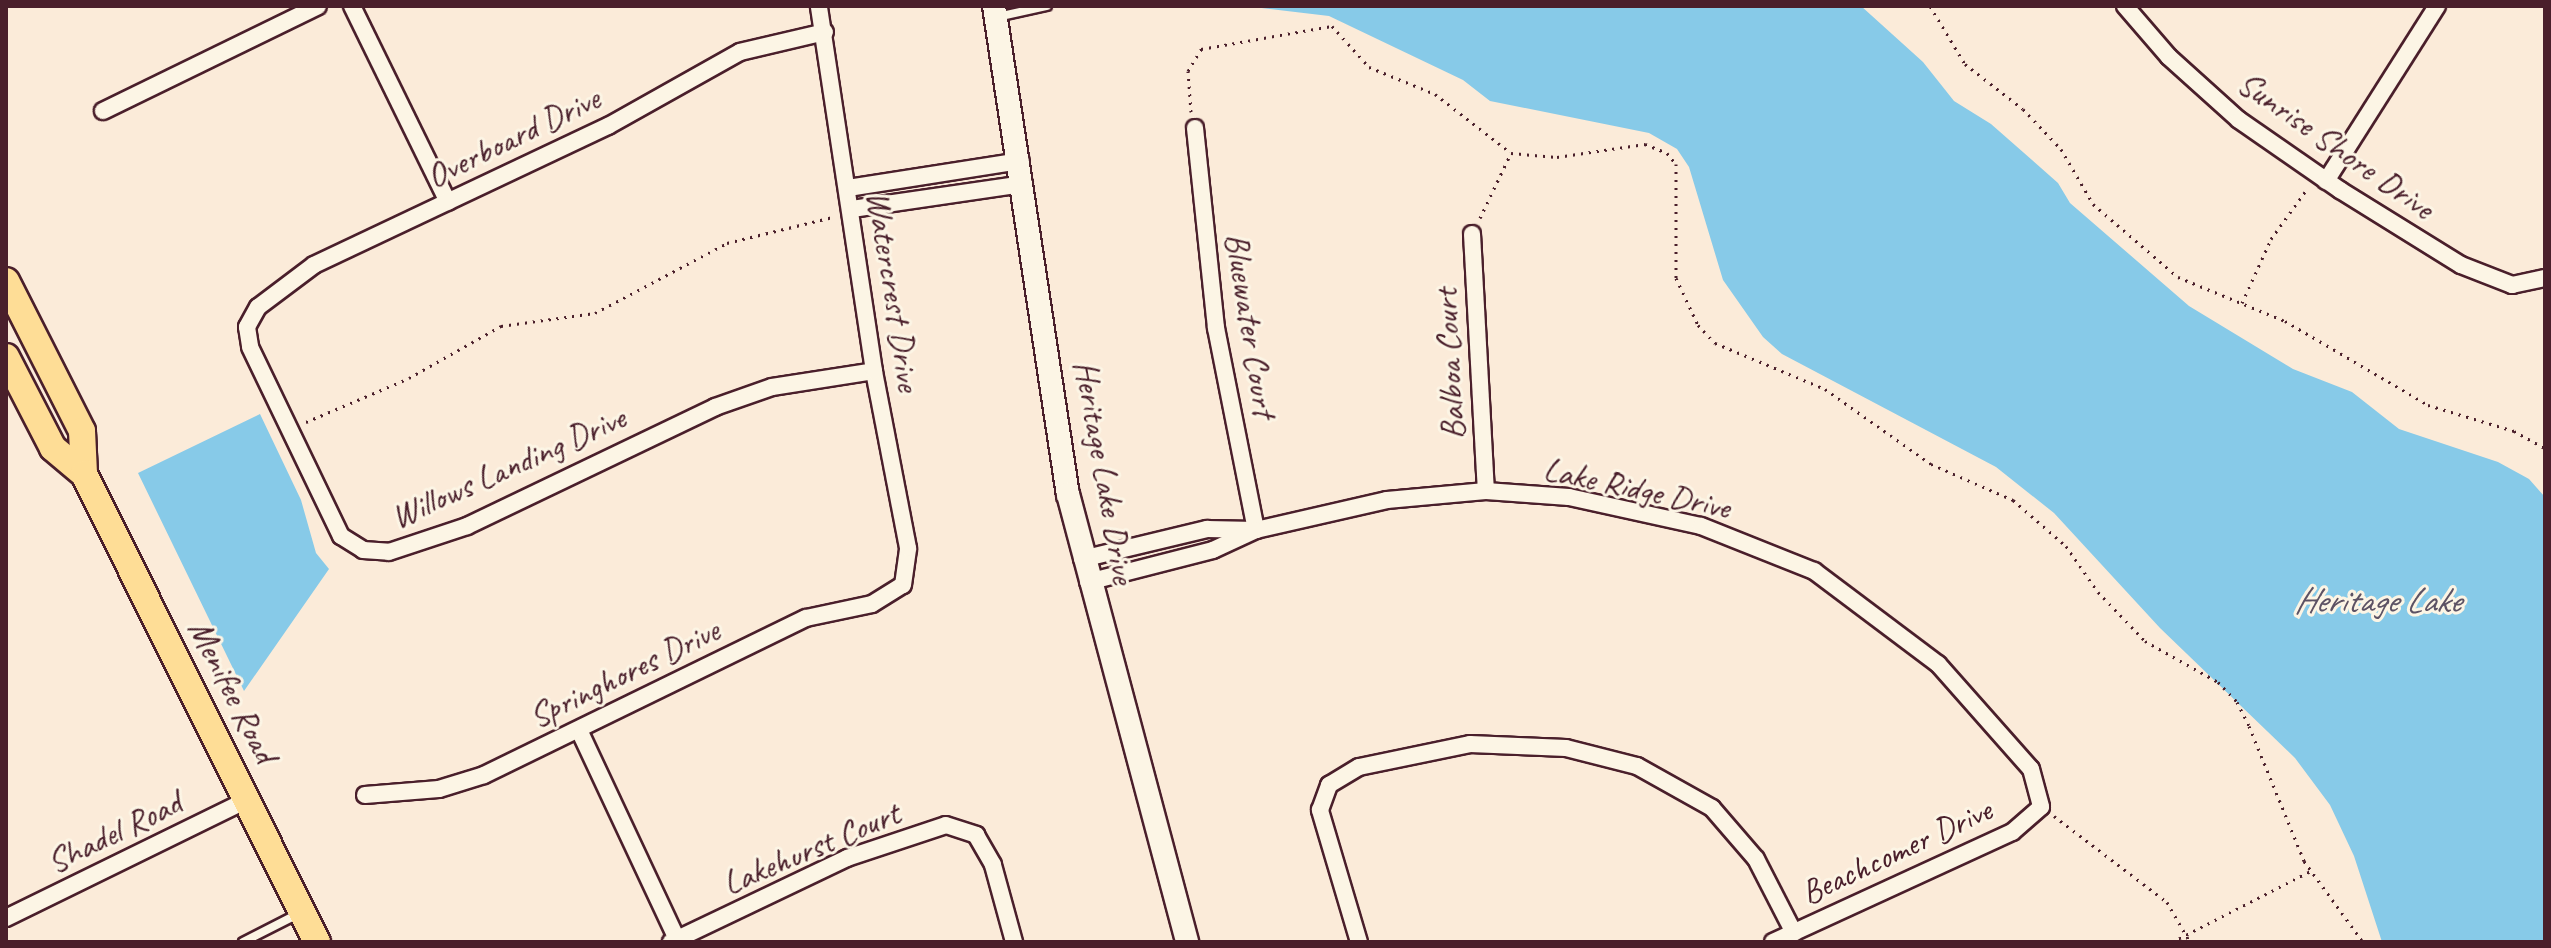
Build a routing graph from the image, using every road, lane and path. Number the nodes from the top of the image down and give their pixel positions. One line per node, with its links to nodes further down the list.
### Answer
1 (318, 6): 10 (street)
2 (352, 6): 17 (street)
3 (819, 6): 9 (street, Watercrest Drive)
4 (1047, 6): 8 (lane)
5 (1930, 6): 22 (path)
6 (2437, 6): 14 (street)
7 (2134, 9): 14 (street, Sunrise Shore Drive)
8 (995, 12): 13 (street, Heritage Lake Drive)
9 (825, 32): 16 (street, Watercrest Drive); 17 (street, Overboard Drive)
10 (103, 111)
11 (1195, 128): 12 (path); 30 (street, Bluewater Court)
12 (1511, 153): 19 (path); 38 (path)
13 (1021, 161): 15 (street, Heritage Lake Drive); 16 (street)
14 (2326, 181): 21 (street, Sunrise Shore Drive); 22 (path)
15 (1024, 184): 18 (street); 31 (street, Heritage Lake Drive)
16 (848, 188): 18 (street, Watercrest Drive)
17 (448, 202): 23 (street, Overboard Drive)
18 (852, 212): 25 (street, Watercrest Drive); 26 (path)
19 (1472, 234): 29 (street, Balboa Court)
20 (6, 281): 28 (main road, Menifee Road)
21 (2543, 281)
22 (2242, 303): 27 (path)
23 (247, 327): 26 (street, Willows Landing Drive)
24 (6, 357): 28 (main road, Menifee Road)
25 (874, 371): 26 (street, Willows Landing Drive); 33 (street, Watercrest Drive)
26 (290, 430)
27 (2545, 448)
28 (84, 474): 36 (main road, Menifee Road)
29 (1486, 491): 30 (street, Lake Ridge Drive); 37 (street, Lake Ridge Drive)
30 (1256, 530): 31 (street, Lake Ridge Drive); 32 (street, Lake Ridge Drive)
31 (1082, 559): 32 (street, Heritage Lake Drive)
32 (1088, 582): 47 (street, Heritage Lake Drive)
33 (903, 585): 34 (street, Springhores Drive)
34 (579, 730): 35 (street, Springhores Drive); 43 (street)
35 (365, 795)
36 (247, 800): 39 (main road, Menifee Road); 40 (street, Shadel Road)
37 (2041, 807): 41 (street, Beachcomer Drive); 42 (path)
38 (2311, 871): 42 (path); 52 (path)
39 (302, 912): 44 (lane); 45 (main road, Menifee Road)
40 (6, 918)
41 (1794, 933): 48 (street); 49 (street, Beachcomer Drive)
42 (2186, 934): 50 (path); 51 (path)
43 (674, 940): 46 (street, Lakehurst Court)
44 (243, 942)
45 (317, 942)
46 (1014, 942)
47 (1187, 942)
48 (1359, 942)
49 (1773, 942)
50 (2172, 942)
51 (2190, 942)
52 (2363, 942)

